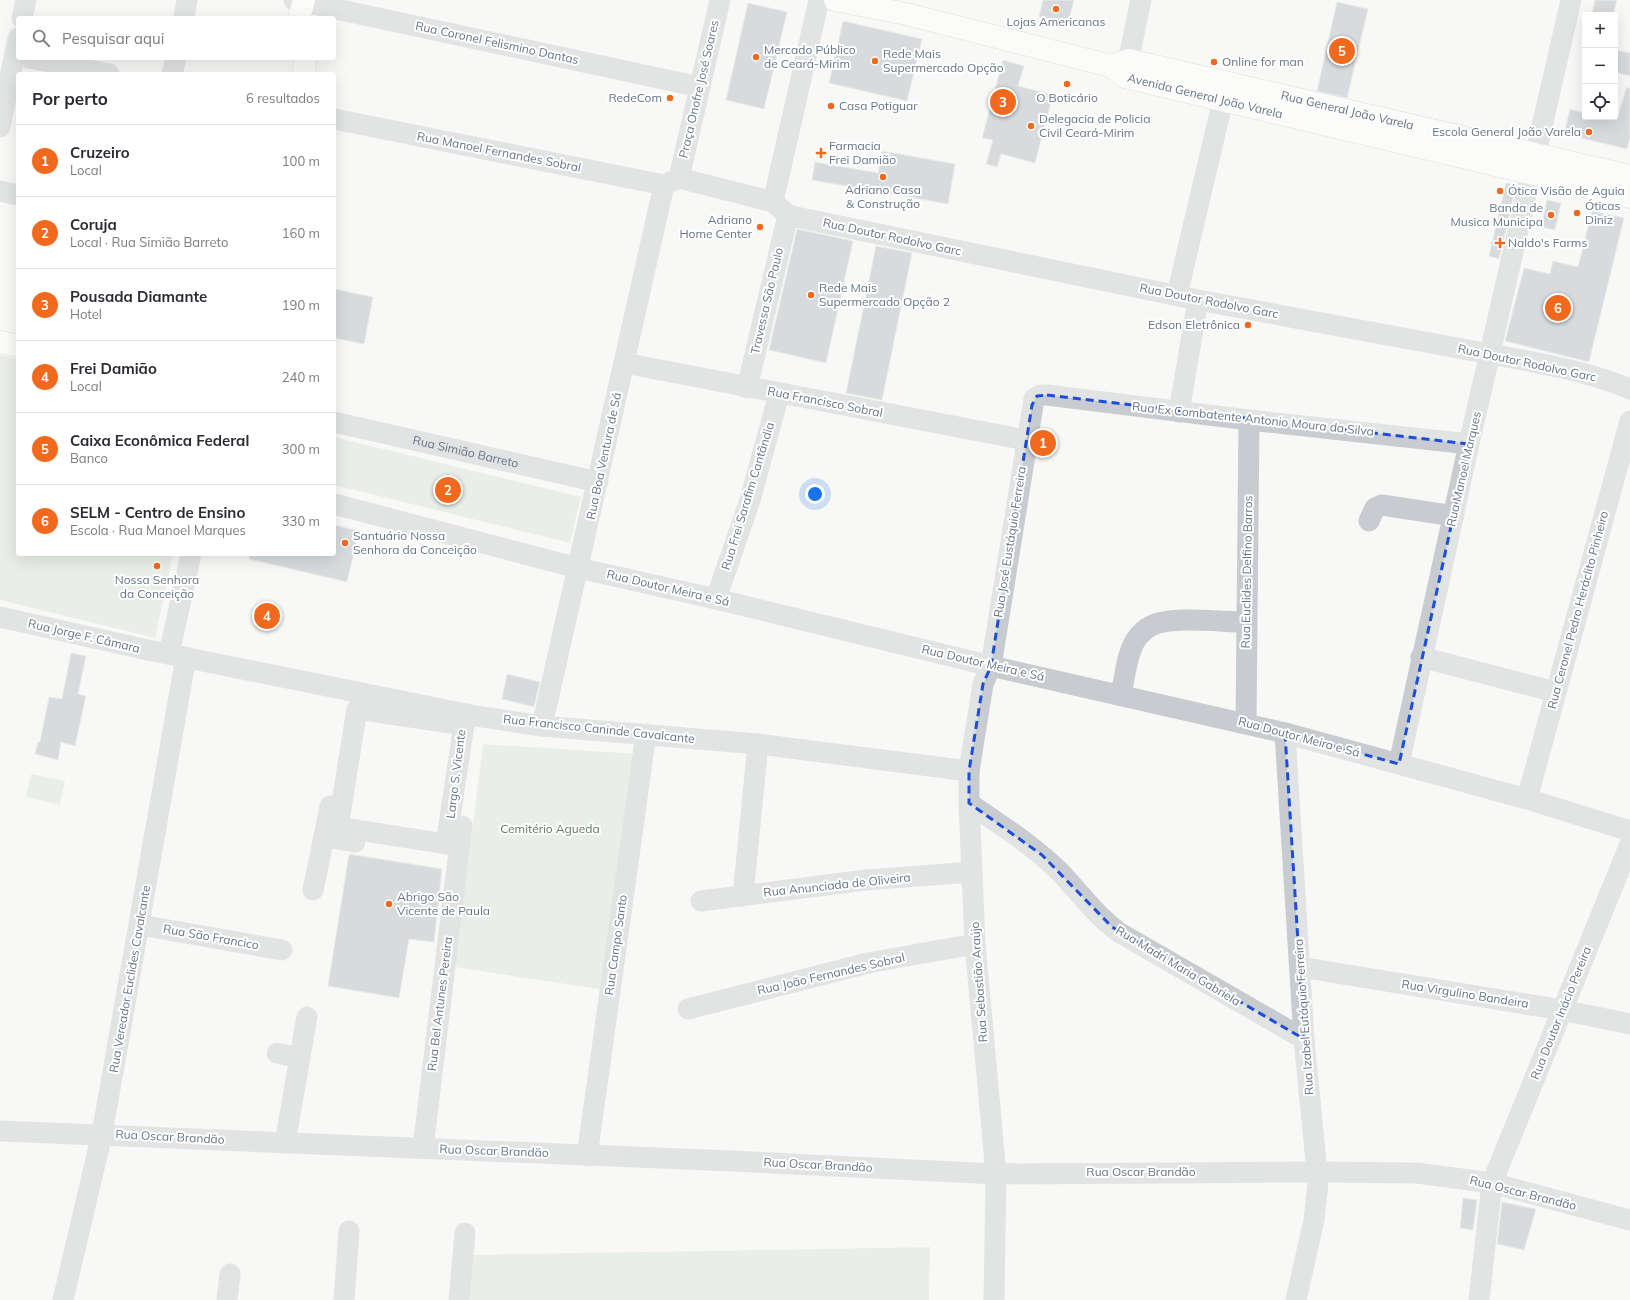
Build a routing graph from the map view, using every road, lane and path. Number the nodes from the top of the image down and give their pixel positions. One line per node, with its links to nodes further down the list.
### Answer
1 (26, 0): 9 (street)
2 (187, 0): 10 (street)
3 (720, 0): 21 (street, Praça Onofre José Soares)
4 (819, 0): 31 (street)
5 (835, 0): 16 (main road, Avenida General João Varela)
6 (1141, 0): 16 (street)
7 (1571, 0): 25 (street, Rua Manoel Marques)
8 (306, 6): 21 (street, Rua Coronel Felismino Dantas)
9 (22, 16)
10 (184, 16)
11 (16, 52): 24 (street)
12 (50, 60): 17 (street)
13 (176, 60): 18 (street)
14 (291, 60): 19 (main road)
15 (306, 60): 20 (main road)
16 (1122, 67): 22 (main road, Avenida General João Varela); 25 (main road, Rua General João Varela)
17 (101, 72)
18 (172, 72)
19 (288, 72)
20 (303, 72)
21 (700, 87): 27 (street, Praça Onofre José Soares)
22 (1223, 100): 25 (main road, Avenida General João Varela); 32 (street)
23 (336, 120): 27 (street, Rua Manoel Fernandes Sobral)
24 (0, 127)
25 (1534, 164): 26 (main road, Rua General João Varela); 30 (main road, Rua General João Varela); 36 (street, Rua Manoel Marques)
26 (1630, 176)
27 (671, 182): 31 (street); 37 (street, Rua Boa Ventura de Sá)
28 (0, 192): 29 (street)
29 (16, 195)
30 (1630, 197)
31 (780, 208): 32 (street, Rua Doutor Rodolvo Garc); 38 (street, Travessa São Paulo)
32 (1177, 295): 33 (street, Rua Doutor Rodolvo Garc)
33 (1198, 300): 36 (street, Rua Doutor Rodolvo Garc); 42 (street)
34 (0, 342): 35 (main road)
35 (16, 346)
36 (1491, 354): 39 (street, Rua Doutor Rodolvo Garc); 47 (street, Rua Manoel Marques)
37 (624, 363): 38 (street, Rua Francisco Sobral); 48 (street, Rua Boa Ventura de Sá)
38 (747, 388): 40 (street, Rua Francisco Sobral)
39 (1630, 389)
40 (779, 394): 46 (street, Rua Francisco Sobral); 54 (street, Rua Frei Sarafim Cantãndia)
41 (1037, 396): 42 (street, Rua Ex Combatente Antonio Moura da Silva); 46 (street, Rua José Eustáquio Ferreira)
42 (1179, 412): 43 (street, Rua Ex Combatente Antonio Moura da Silva)
43 (1249, 420): 47 (street, Rua Ex Combatente Antonio Moura da Silva); 56 (street, Rua Euclides Delfino Barros)
44 (1630, 421): 61 (street, Rua Ceronel Pedro Heráclito Pinheiro)
45 (336, 422): 48 (street, Rua Simião Barreto)
46 (1026, 440): 59 (street, Rua José Eustáquio Ferreira)
47 (1469, 444): 50 (street, Rua Manoel Marques)
48 (598, 482): 53 (street, Rua Boa Ventura de Sá)
49 (336, 505): 53 (street, Rua Doutor Meira e Sá)
50 (1454, 516): 51 (street); 58 (street, Rua Manoel Marques)
51 (1370, 521)
52 (191, 556): 57 (street, Rua Vereador Euclides Cavalcante)
53 (578, 568): 54 (street, Rua Doutor Meira e Sá); 65 (street, Rua Boa Ventura de Sá)
54 (716, 599): 59 (street, Rua Doutor Meira e Sá)
55 (0, 617): 57 (street, Rua Jorge F. Câmara)
56 (1246, 622): 62 (street); 64 (street, Rua Euclides Delfino Barros)
57 (177, 655): 60 (street, Rua Francisco Caninde Cavalcante); 81 (street, Rua Vereador Euclides Cavalcante)
58 (1421, 657): 61 (street); 69 (street, Rua Manoel Marques)
59 (990, 666): 62 (street, Rua Doutor Meira e Sá); 70 (street, Rua Sebastião Araújo)
60 (351, 691): 63 (street, Rua Francisco Caninde Cavalcante); 74 (street)
61 (1556, 692): 71 (street, Rua Ceronel Pedro Heráclito Pinheiro)
62 (1121, 695): 64 (street, Rua Doutor Meira e Sá)
63 (476, 716): 65 (street, Rua Francisco Caninde Cavalcante); 76 (street, Rua Bel Antunes Pereira)
64 (1246, 723): 66 (street, Rua Doutor Meira e Sá)
65 (542, 726): 67 (street, Rua Francisco Caninde Cavalcante)
66 (1285, 732): 69 (street, Rua Doutor Meira e Sá); 84 (street, Rua Izabel Eutáquio Ferreira)
67 (646, 734): 68 (street, Rua Francisco Caninde Cavalcante); 96 (street, Rua Campo Santo)
68 (758, 744): 70 (street, Rua Francisco Caninde Cavalcante); 79 (street)
69 (1399, 764): 71 (street, Rua Doutor Meira e Sá)
70 (969, 771): 72 (street, Rua Sebastião Araújo)
71 (1527, 799): 73 (street, Rua Doutor Meira e Sá)
72 (969, 803): 77 (street, Rua Sebastião Araújo); 89 (street, Rua Madri Maria Gabriela)
73 (1630, 831)
74 (331, 832): 74 (street, Largo S. Vicente); 76 (street); 78 (street)
75 (1630, 844): 86 (street, Rua Doutor Inácio Pereira)
76 (458, 859): 95 (street, Rua Bel Antunes Pereira)
77 (972, 872): 79 (street, Rua Anunciada de Oliveira); 82 (street, Rua Sebastião Araújo)
78 (313, 890)
79 (743, 896): 80 (street, Rua Anunciada de Oliveira)
80 (701, 901)
81 (140, 925): 83 (street, Rua São Francico); 93 (street, Rua Vereador Euclides Cavalcante)
82 (975, 944): 85 (street, Rua João Fernandes Sobral); 98 (street, Rua Sebastião Araújo)
83 (282, 950)
84 (1300, 967): 86 (street, Rua Virgulino Bandeira); 89 (street, Rua Izabel Eutáquio Ferreira)
85 (688, 1009)
86 (1562, 1010): 88 (street, Rua Virgulino Bandeira); 99 (street, Rua Doutor Inácio Pereira)
87 (307, 1017): 91 (street)
88 (1630, 1024)
89 (1304, 1039): 97 (street, Rua Izabel Eutáquio Ferreira)
90 (277, 1054): 91 (street)
91 (300, 1058): 94 (street)
92 (0, 1131): 93 (street, Rua Oscar Brandão)
93 (102, 1134): 94 (street, Rua Oscar Brandão); 104 (street, Rua Vereador Euclides Cavalcante)
94 (285, 1143): 95 (street, Rua Oscar Brandão)
95 (423, 1148): 96 (street, Rua Oscar Brandão)
96 (587, 1156): 98 (street, Rua Oscar Brandão)
97 (1317, 1172): 98 (street, Rua Oscar Brandão); 99 (street, Rua Oscar Brandão); 109 (street, Rua Izabel Eutáquio Ferreira)
98 (996, 1174): 108 (street, Rua Sebastião Araújo)
99 (1492, 1183): 100 (street, Rua Oscar Brandão); 110 (street, Rua Doutor Inácio Pereira)
100 (1630, 1220)
101 (349, 1231): 106 (street)
102 (465, 1233): 107 (street)
103 (230, 1274): 105 (street)
104 (63, 1300)
105 (227, 1300)
106 (344, 1300)
107 (459, 1300)
108 (994, 1300)
109 (1296, 1300)
110 (1479, 1300)

